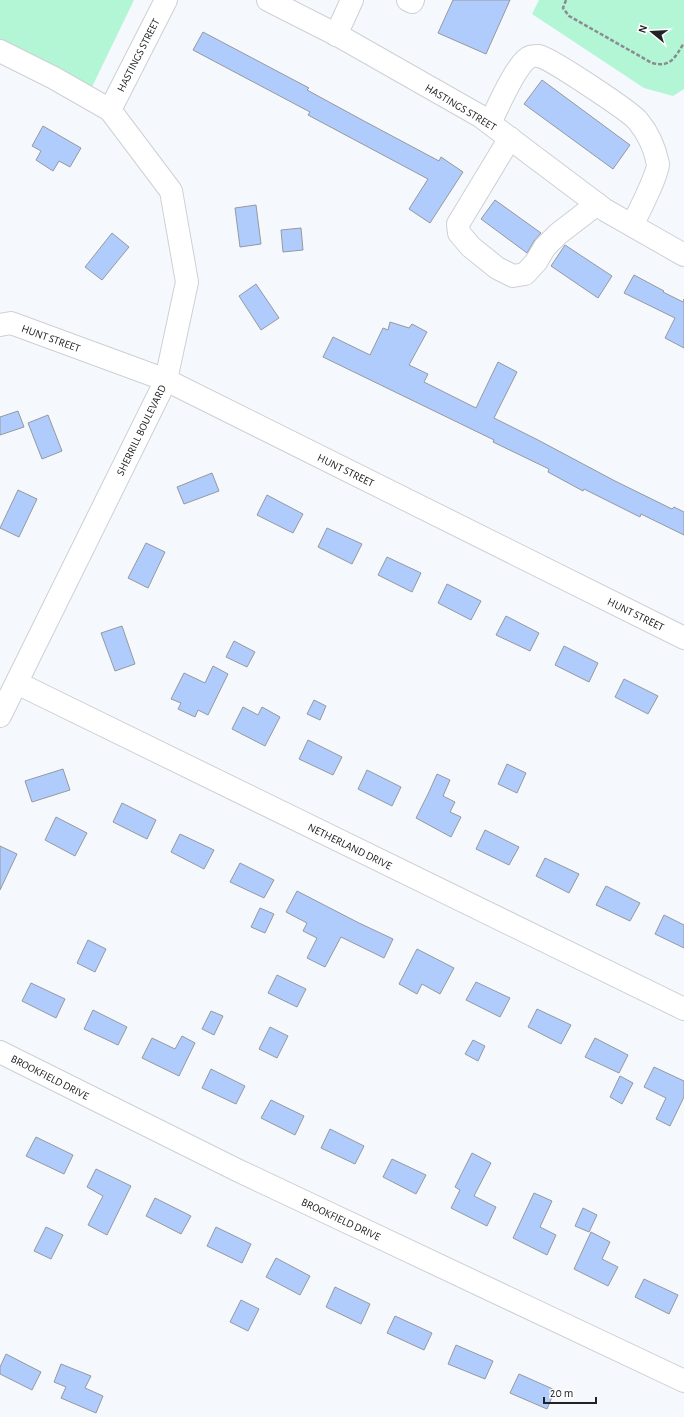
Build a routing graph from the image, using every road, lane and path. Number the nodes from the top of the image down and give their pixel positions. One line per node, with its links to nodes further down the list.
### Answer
1 (166, 0): 10 (street, HASTINGS STREET)
2 (268, 0): 7 (street, HASTINGS STREET)
3 (352, 0): 7 (street)
4 (408, 0): 5 (street)
5 (413, 0)
6 (566, 0): 8 (path)
7 (336, 35): 11 (street, HASTINGS STREET)
8 (684, 43)
9 (0, 50): 10 (street, SHERRILL BOULEVARD)
10 (110, 110): 17 (street, SHERRILL BOULEVARD)
11 (490, 123): 12 (street, HASTINGS STREET); 14 (street)
12 (510, 138): 13 (street, HASTINGS STREET); 13 (street)
13 (598, 204): 14 (street, HASTINGS STREET)
14 (632, 225): 15 (street, HASTINGS STREET)
15 (684, 255)
16 (0, 325): 17 (street, HUNT STREET)
17 (166, 380): 18 (street, HUNT STREET); 19 (street, SHERRILL BOULEVARD)
18 (684, 638)
19 (17, 683): 20 (street, SHERRILL BOULEVARD); 21 (street, NETHERLAND DRIVE)
20 (0, 716)
21 (684, 1009)
22 (0, 1052): 23 (street, BROOKFIELD DRIVE)
23 (684, 1381)

